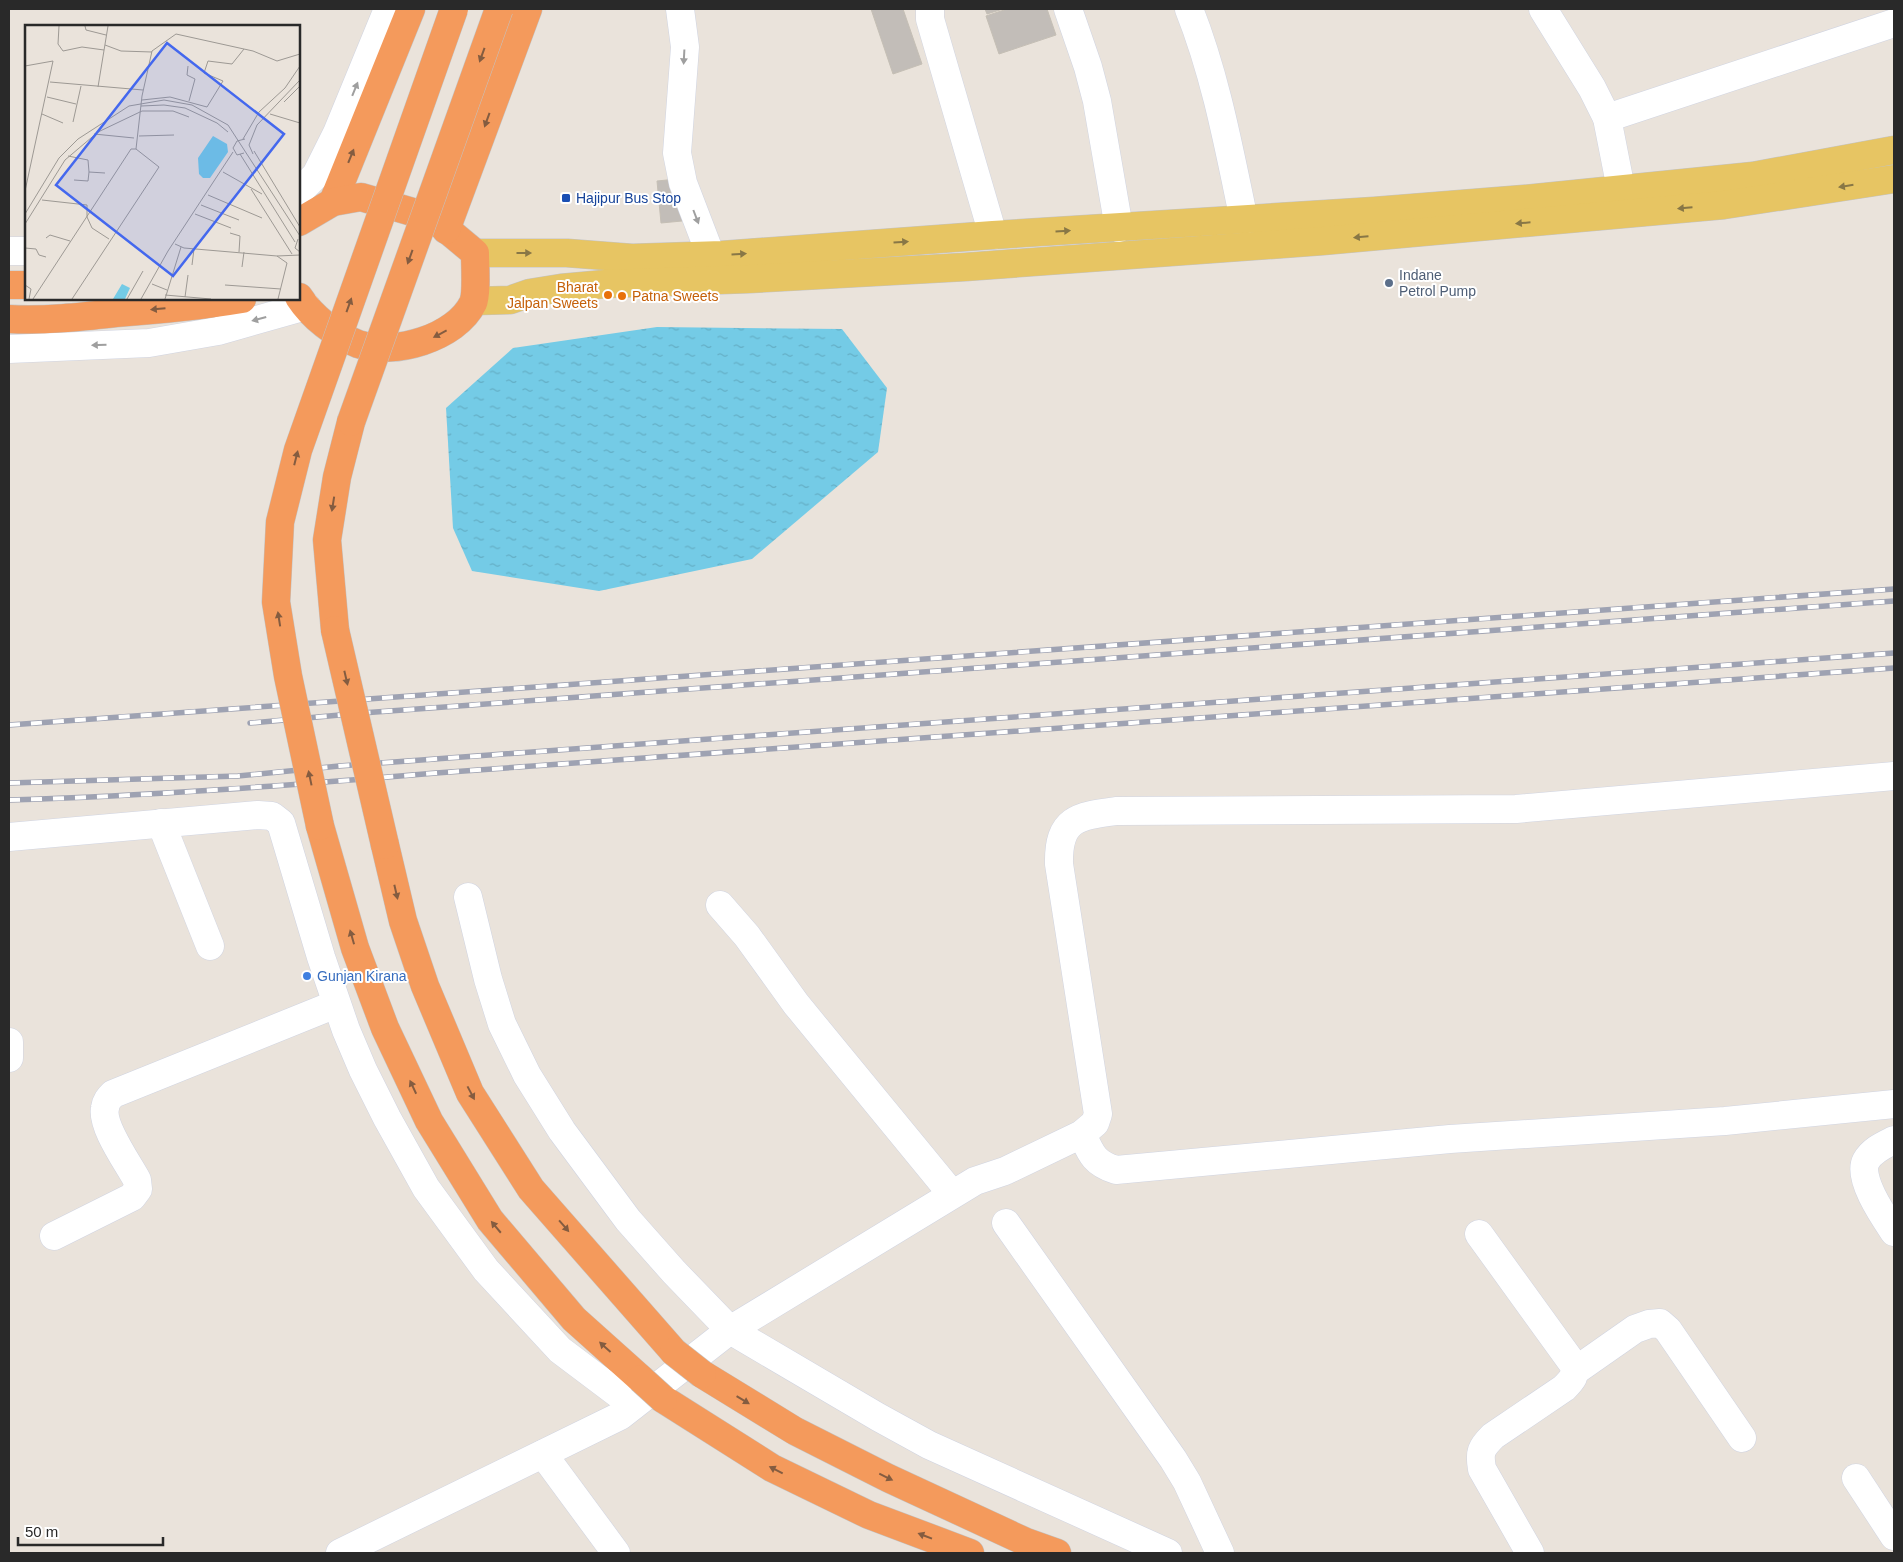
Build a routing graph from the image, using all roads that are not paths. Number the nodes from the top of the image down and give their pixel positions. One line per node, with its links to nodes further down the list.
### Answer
1 (388, 9): 16 (street, one-way to 1)
2 (411, 9): 16 (highway, one-way to 2)
3 (454, 9): 60 (highway, one-way to 3, bridge)
4 (499, 9): 61 (highway, one-way to 61, bridge)
5 (528, 9): 20 (highway, one-way to 20)
6 (680, 9): 26 (street, one-way to 26)
7 (930, 9): 22 (street)
8 (1068, 9): 19 (street)
9 (1189, 9): 18 (street)
10 (1543, 9): 12 (street)
11 (1894, 23): 12 (street)
12 (1607, 118): 15 (street)
13 (1894, 150): 15 (main road)
14 (1894, 179): 17 (main road, one-way to 17)
15 (1621, 189): 17 (main road)
16 (311, 207): 20 (highway); 21 (highway)
17 (1440, 218): 18 (main road); 30 (main road, one-way to 30)
18 (1244, 220): 19 (main road)
19 (1119, 228): 22 (main road, one-way to 19)
20 (446, 230): 25 (highway)
21 (300, 234)
22 (992, 236): 26 (main road, one-way to 22)
23 (9, 251): 24 (street)
24 (25, 251)
25 (475, 253): 26 (main road, one-way to 26); 30 (highway)
26 (711, 256)
27 (9, 285): 28 (highway)
28 (25, 285)
29 (234, 300): 32 (highway, one-way to 32)
30 (474, 301): 31 (highway, one-way to 31)
31 (302, 302): 33 (street, one-way to 33)
32 (18, 320)
33 (9, 349)
34 (1894, 776): 44 (street)
35 (161, 823): 36 (street); 39 (street); 40 (street)
36 (9, 837)
37 (468, 897): 51 (street)
38 (720, 905): 46 (street)
39 (210, 946)
40 (336, 1004): 50 (street); 53 (street)
41 (9, 1042): 42 (street)
42 (9, 1058)
43 (1894, 1104): 44 (street)
44 (1082, 1134): 46 (street)
45 (1894, 1140): 48 (street)
46 (952, 1194): 51 (street)
47 (1006, 1223): 63 (street)
48 (1894, 1232)
49 (1479, 1234): 52 (street)
50 (54, 1236)
51 (730, 1330): 53 (street); 62 (street)
52 (1575, 1371): 54 (street); 64 (street)
53 (633, 1405): 55 (street)
54 (1742, 1438)
55 (544, 1454): 58 (street); 59 (street)
56 (1856, 1478): 57 (street)
57 (1894, 1536)
58 (340, 1553)
59 (616, 1553)
60 (970, 1553)
61 (1058, 1553)
62 (1168, 1553)
63 (1220, 1553)
64 (1530, 1553)

